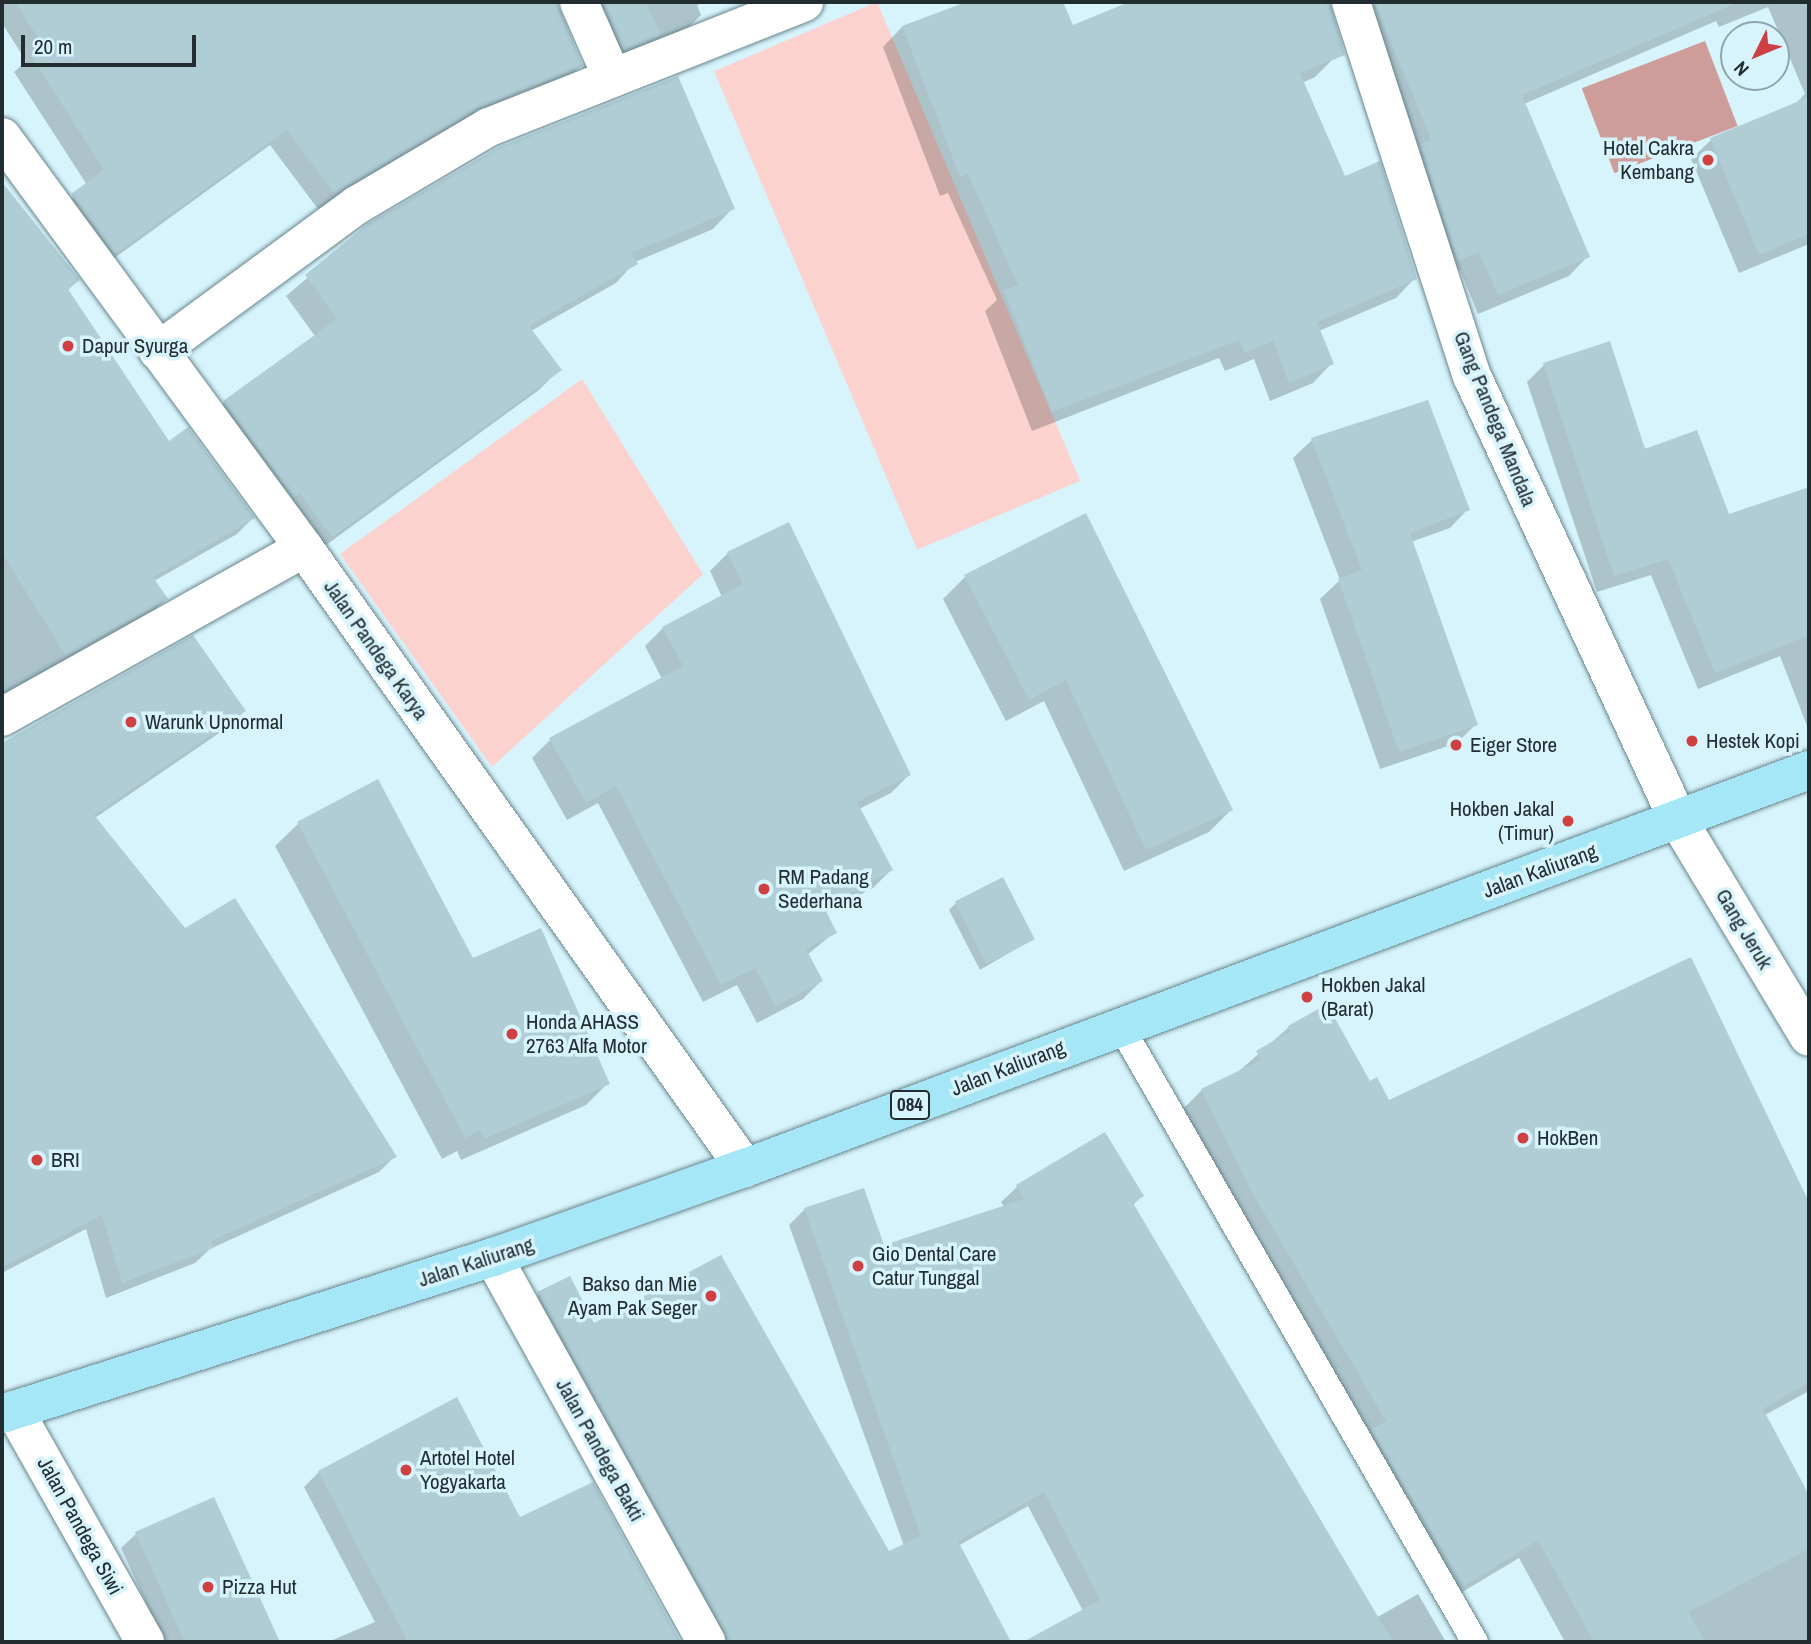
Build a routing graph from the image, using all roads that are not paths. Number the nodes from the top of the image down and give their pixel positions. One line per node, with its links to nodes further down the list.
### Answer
1 (579, 2): 4 (street)
2 (804, 2): 4 (street)
3 (1351, 2): 10 (street, Gang Pandega Mandala)
4 (612, 77): 6 (street)
5 (2, 137): 6 (street, Jalan Pandega Karya)
6 (158, 351): 7 (street, Jalan Pandega Karya)
7 (304, 548): 8 (street); 13 (street, Jalan Pandega Karya)
8 (2, 716)
9 (1809, 770): 10 (main road, Jalan Kaliurang / 084)
10 (1678, 820): 11 (main road, Jalan Kaliurang / 084); 12 (street, Gang Jeruk)
11 (1120, 1025): 13 (main road, Jalan Kaliurang / 084); 18 (lane)
12 (1809, 1037)
13 (745, 1168): 14 (main road, Jalan Kaliurang / 084)
14 (493, 1257): 15 (main road, Jalan Kaliurang / 084); 17 (street, Jalan Pandega Bakti)
15 (8, 1412): 16 (street, Jalan Pandega Siwi)
16 (145, 1642)
17 (706, 1642)
18 (1475, 1642)

